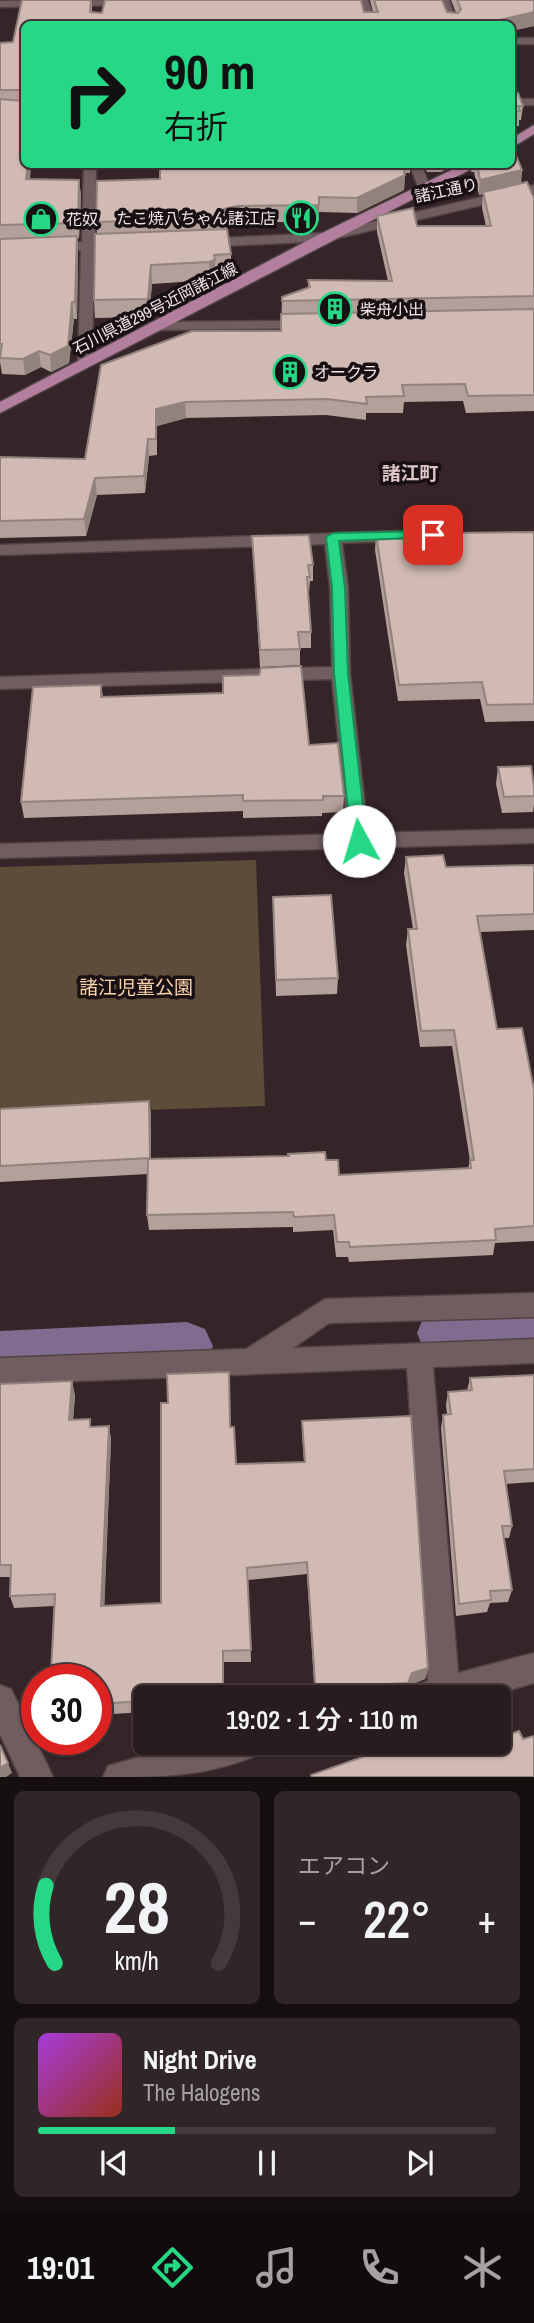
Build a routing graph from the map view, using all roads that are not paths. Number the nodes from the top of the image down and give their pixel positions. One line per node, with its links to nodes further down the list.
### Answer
1 (363, 0): 6 (street)
2 (444, 0): 7 (street)
3 (141, 1): 5 (street)
4 (0, 4): 5 (street)
5 (99, 5)
6 (369, 21)
7 (451, 21)
8 (515, 41): 9 (street)
9 (534, 41)
10 (515, 102): 11 (street)
11 (534, 102)
12 (534, 129): 13 (main road)
13 (515, 141)
14 (90, 168): 22 (street)
15 (417, 168): 18 (street)
16 (467, 168): 18 (main road, 石川県道299号近岡諸江線)
17 (534, 189): 19 (street, 諸江通り)
18 (425, 190): 19 (main road, 石川県道299号近岡諸江線)
19 (325, 237): 20 (street, 諸江通り); 25 (main road, 石川県道299号近岡諸江線)
20 (194, 243)
21 (140, 245): 22 (street)
22 (87, 247): 23 (street); 26 (street)
23 (0, 248)
24 (321, 325): 25 (street)
25 (160, 326): 26 (main road, 石川県道299号近岡諸江線)
26 (85, 363): 27 (main road, 石川県道299号近岡諸江線)
27 (0, 408)
28 (413, 535): 29 (street)
29 (333, 537): 30 (street); 31 (street)
30 (0, 550)
31 (341, 673): 32 (street); 34 (street)
32 (0, 683)
33 (534, 836): 34 (street)
34 (359, 841): 35 (street)
35 (0, 851)
36 (534, 1304): 39 (street)
37 (534, 1351): 38 (street)
38 (419, 1354): 39 (street); 42 (street)
39 (253, 1360): 40 (street)
40 (0, 1371)
41 (534, 1668): 43 (street)
42 (433, 1685)
43 (470, 1685)
44 (0, 1700): 46 (street)
45 (203, 1755): 47 (street)
46 (37, 1777)
47 (119, 1777)

